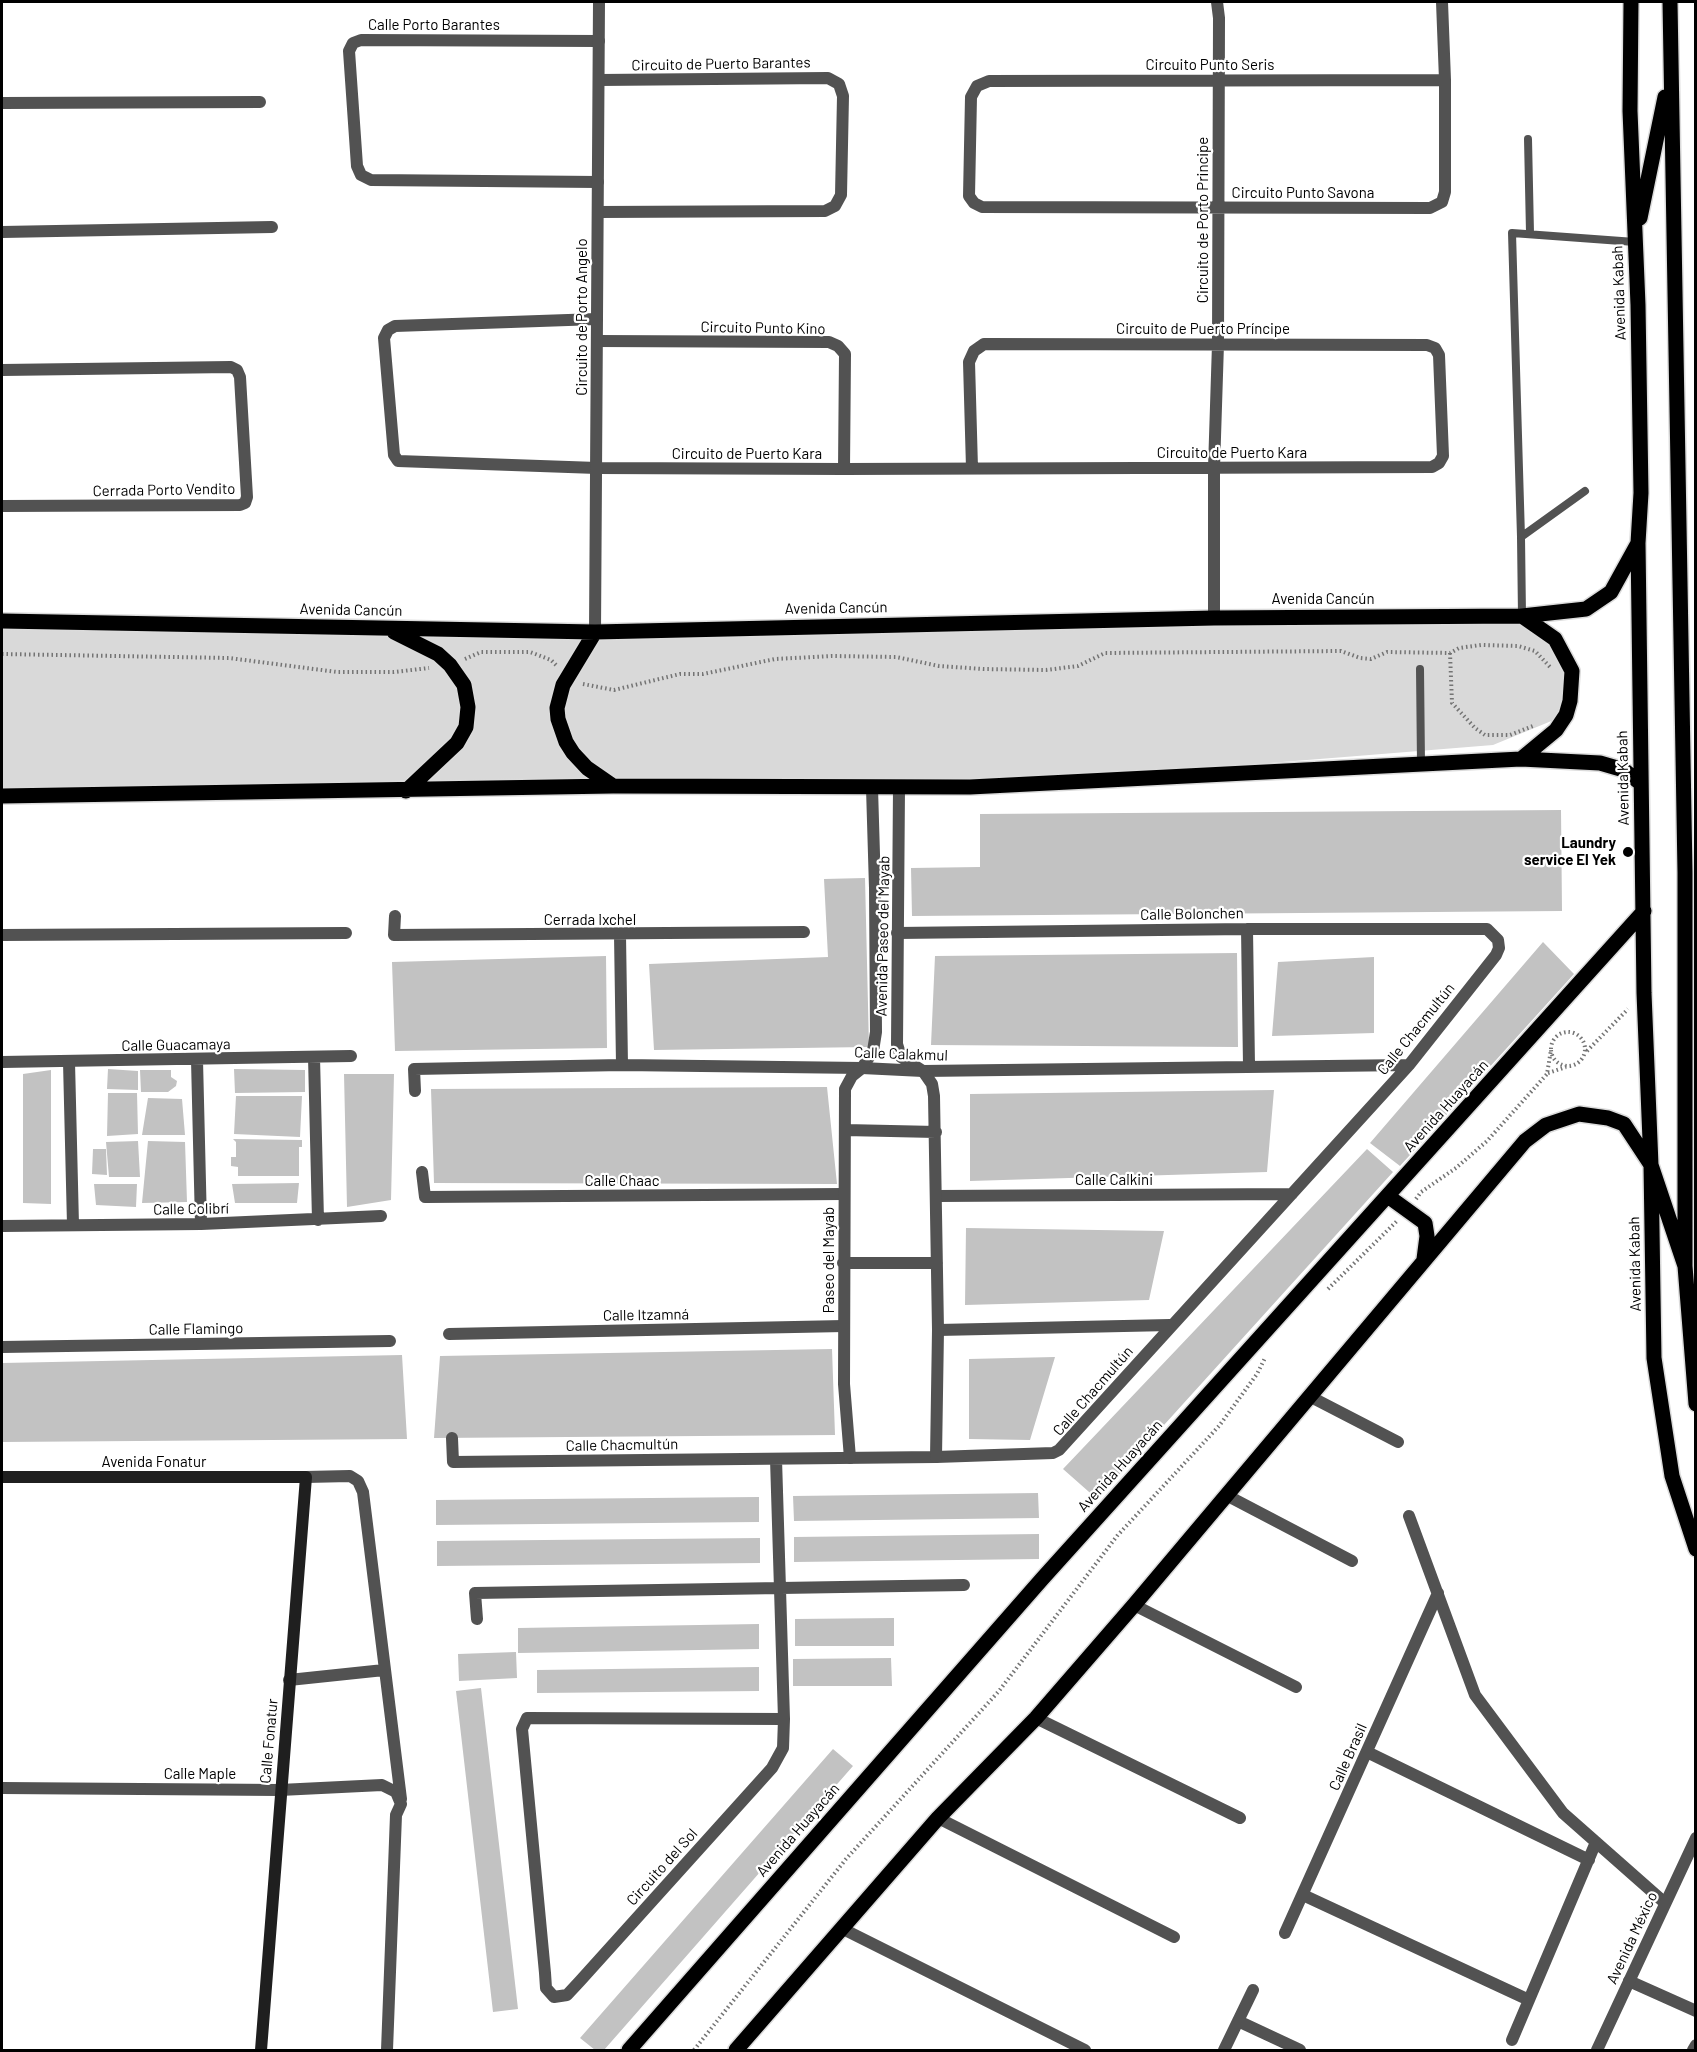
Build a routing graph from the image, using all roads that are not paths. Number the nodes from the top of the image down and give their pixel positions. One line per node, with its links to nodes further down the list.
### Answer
1 (599, 2): 6 (street, Circuito de Porto Angelo)
2 (1217, 2): 9 (street, Circuito de Porto Principe)
3 (1442, 2): 10 (street)
4 (1631, 2): 21 (main road, Avenida Kabah)
5 (1670, 2): 7 (main road)
6 (599, 41): 8 (street, Circuito de Porto Angelo); 14 (street, Calle Porto Barantes)
7 (1671, 71): 21 (main road); 85 (main road)
8 (599, 80): 14 (street, Circuito de Porto Angelo); 17 (street, Circuito de Puerto Barantes)
9 (1217, 80): 10 (street, Circuito Punto Seris); 15 (street, Circuito Punto Seris); 16 (street, Circuito de Porto Principe)
10 (1444, 80): 16 (street, Circuito Punto Savona)
11 (260, 102): 12 (street)
12 (2, 103)
13 (1528, 138): 20 (lane)
14 (598, 182): 17 (street, Circuito de Porto Angelo)
15 (974, 203): 16 (street, Circuito Punto Savona)
16 (1218, 208): 24 (street, Circuito de Porto Principe)
17 (598, 212): 22 (street, Circuito de Porto Angelo)
18 (272, 227): 19 (street)
19 (2, 232)
20 (1530, 233): 21 (lane); 33 (lane)
21 (1635, 242): 34 (main road, Avenida Kabah)
22 (597, 320): 23 (street, Circuito de Porto Angelo); 27 (street, Circuito de Puerto Kara)
23 (597, 341): 27 (street, Circuito de Porto Angelo); 30 (street, Circuito Punto Kino)
24 (1218, 344): 26 (street, Circuito de Puerto Príncipe); 28 (street, Circuito de Puerto Príncipe); 29 (street, Circuito de Porto Principe)
25 (2, 370): 32 (street, Cerrada Porto Vendito)
26 (1439, 463): 29 (street, Circuito de Puerto Kara)
27 (597, 468): 30 (street, Circuito de Puerto Kara); 39 (street, Circuito de Porto Angelo)
28 (972, 468): 29 (street, Circuito de Puerto Kara); 30 (street, Circuito de Puerto Kara)
29 (1214, 468): 36 (street, Circuito de Porto Principe)
30 (844, 470)
31 (1585, 491): 33 (lane)
32 (2, 506)
33 (1521, 537): 35 (lane)
34 (1638, 543): 35 (main road, Avenida Cancún); 43 (main road, Avenida Kabah)
35 (1522, 616): 36 (main road, Avenida Cancún); 41 (main road)
36 (1214, 618): 39 (main road, Avenida Cancún)
37 (2, 621): 38 (main road, Avenida Cancún)
38 (389, 629): 39 (main road, Avenida Cancún); 47 (main road)
39 (595, 632): 44 (main road)
40 (1420, 669): 42 (lane)
41 (1521, 759): 42 (main road); 43 (main road)
42 (1421, 766): 46 (main road)
43 (1641, 783): 49 (main road, Avenida Kabah)
44 (613, 786): 45 (main road); 47 (main road)
45 (872, 788): 46 (main road); 66 (street, Avenida Paseo del Mayab)
46 (899, 788): 55 (street, Avenida Paseo del Mayab)
47 (406, 791): 48 (main road)
48 (2, 796)
49 (1644, 911): 71 (main road, Avenida Kabah); 76 (main road, Avenida Huayacán)
50 (395, 916): 57 (street, Cerrada Ixchel)
51 (1247, 928): 52 (street, Calle Bolonchen); 55 (street, Calle Bolonchen); 65 (street)
52 (1487, 929): 64 (street, Calle Chacmultún)
53 (804, 932): 57 (street, Cerrada Ixchel)
54 (346, 933): 56 (street)
55 (897, 933): 67 (street, Avenida Paseo del Mayab)
56 (2, 935)
57 (620, 935): 63 (street)
58 (351, 1056): 59 (street, Calle Guacamaya)
59 (314, 1057): 60 (street, Calle Guacamaya); 78 (street)
60 (197, 1060): 62 (street, Calle Guacamaya); 79 (street)
61 (2, 1062): 62 (street, Calle Guacamaya)
62 (69, 1062): 80 (street)
63 (622, 1065): 66 (street, Calle Calakmul); 68 (street, Calle Calakmul)
64 (1409, 1065): 65 (street, Calle Calakmul); 74 (street, Calle Chacmultún)
65 (1248, 1066): 67 (street, Calle Calakmul)
66 (862, 1068): 67 (street, Calle Calakmul); 69 (street, Paseo del Mayab)
67 (923, 1071): 70 (street)
68 (415, 1090)
69 (845, 1130): 70 (street); 73 (street, Paseo del Mayab)
70 (936, 1132): 75 (street)
71 (1651, 1165): 82 (main road); 85 (main road); 103 (main road, Avenida Kabah)
72 (422, 1172): 73 (street, Calle Chaac)
73 (844, 1194): 83 (street, Paseo del Mayab)
74 (1292, 1194): 75 (street, Calle Calkini); 86 (street, Calle Chacmultún)
75 (937, 1196): 84 (street)
76 (1389, 1197): 82 (main road); 139 (main road, Avenida Huayacán)
77 (381, 1216): 78 (street, Calle Colibrí)
78 (318, 1220): 79 (street, Calle Colibrí)
79 (201, 1224): 80 (street, Calle Colibrí)
80 (73, 1225): 81 (street, Calle Colibrí)
81 (2, 1226)
82 (1423, 1262): 92 (main road)
83 (843, 1263): 84 (street); 87 (street, Paseo del Mayab)
84 (937, 1263): 88 (street)
85 (1685, 1266): 93 (main road)
86 (1170, 1325): 88 (street); 96 (street, Calle Chacmultún)
87 (844, 1326): 89 (street, Calle Itzamná); 97 (street, Paseo del Mayab)
88 (938, 1330): 96 (street)
89 (449, 1334)
90 (390, 1341): 91 (street, Calle Flamingo)
91 (2, 1347)
92 (1309, 1396): 95 (street); 101 (main road)
93 (1695, 1404)
94 (452, 1438): 98 (street, Calle Chacmultún)
95 (1398, 1442)
96 (936, 1457): 97 (street, Calle Chacmultún)
97 (850, 1458): 98 (street, Calle Chacmultún)
98 (776, 1459): 106 (street)
99 (306, 1477): 100 (main road, Avenida Fonatur); 110 (street); 111 (main road, Calle Fonatur)
100 (2, 1478)
101 (1226, 1495): 104 (street); 108 (main road)
102 (1410, 1516): 107 (street)
103 (1695, 1549)
104 (1352, 1561)
105 (964, 1585): 106 (street)
106 (780, 1590): 109 (street); 114 (street)
107 (1438, 1593): 115 (street, Calle Brasil); 122 (street)
108 (1134, 1605): 112 (street); 113 (main road)
109 (477, 1618)
110 (384, 1671): 111 (street); 118 (street)
111 (289, 1680): 117 (main road, Calle Fonatur)
112 (1296, 1687)
113 (1036, 1718): 119 (main road); 120 (street)
114 (784, 1719): 114 (street, Circuito del Sol)
115 (1367, 1752): 123 (street); 124 (street, Calle Brasil)
116 (2, 1788): 117 (street, Calle Maple)
117 (280, 1790): 118 (street, Calle Maple); 137 (main road, Calle Fonatur)
118 (401, 1804): 138 (street)
119 (938, 1818): 126 (main road); 128 (street)
120 (1240, 1818)
121 (1695, 1838): 125 (street, Avenida México)
122 (1596, 1842): 123 (street); 125 (street)
123 (1589, 1860): 131 (street)
124 (1303, 1895): 127 (street, Calle Brasil); 131 (street)
125 (1665, 1904): 129 (street, Avenida México)
126 (843, 1929): 136 (main road); 140 (street)
127 (1286, 1933)
128 (1174, 1937)
129 (1629, 1981): 132 (street); 143 (street, Avenida México)
130 (1253, 1990): 133 (street)
131 (1529, 2000): 134 (street)
132 (1695, 2011)
133 (1238, 2021): 141 (street); 142 (street)
134 (1512, 2040)
135 (1695, 2045): 144 (street)
136 (743, 2049)
137 (261, 2050)
138 (387, 2050)
139 (629, 2050)
140 (1085, 2050)
141 (1224, 2050)
142 (1300, 2050)
143 (1597, 2050)
144 (1693, 2050)

